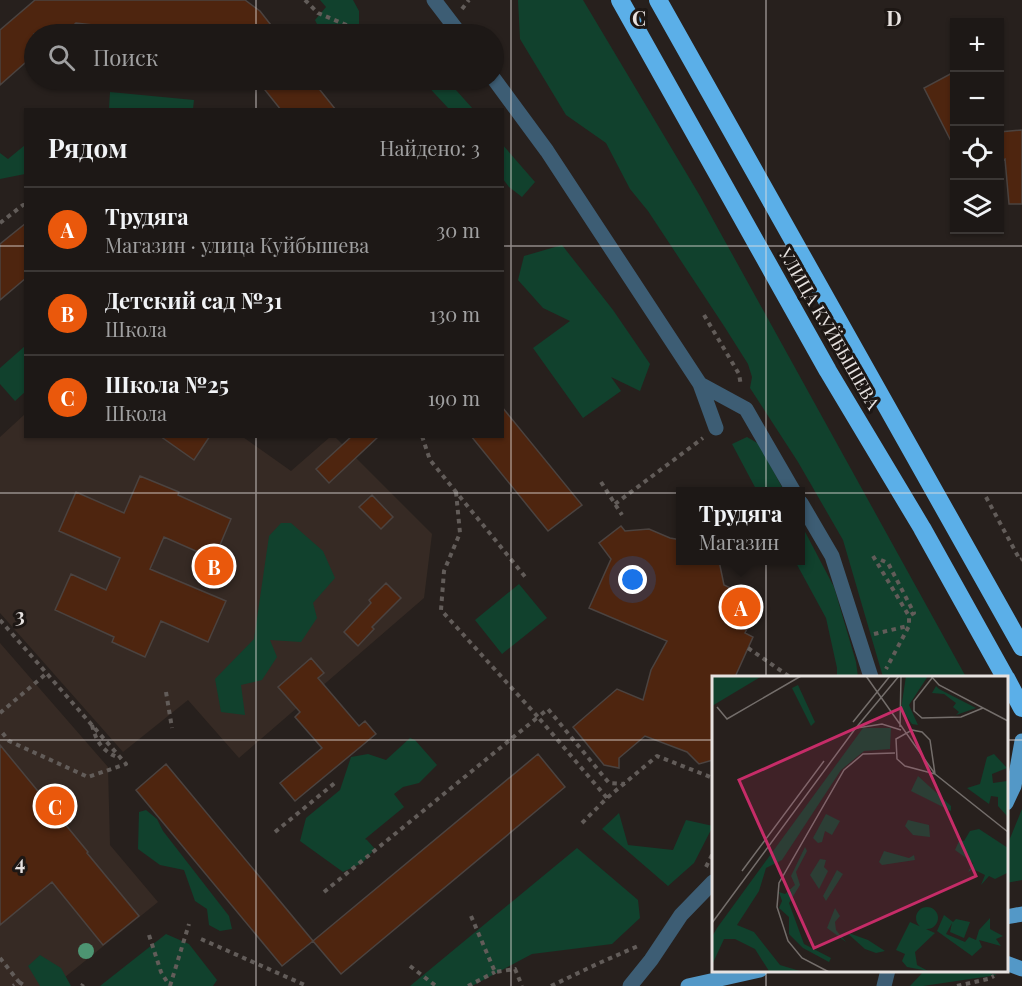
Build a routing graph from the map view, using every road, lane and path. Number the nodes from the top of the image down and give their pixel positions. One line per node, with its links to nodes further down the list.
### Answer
1 (305, 0): 5 (path)
2 (434, 0): 6 (street)
3 (620, 0): 36 (highway, УЛИЦА КУЙБЫШЕВА)
4 (658, 0): 30 (highway, УЛИЦА КУЙБЫШЕВА)
5 (344, 24)
6 (452, 24)
7 (502, 90): 11 (street)
8 (24, 204): 9 (path)
9 (0, 223)
10 (704, 315): 12 (path)
11 (700, 384): 12 (street); 13 (street)
12 (746, 409): 16 (street)
13 (716, 428): 19 (path)
14 (423, 438): 17 (path)
15 (601, 482): 19 (path)
16 (791, 487)
17 (456, 492): 25 (path); 41 (path)
18 (986, 497): 23 (path)
19 (615, 504): 21 (path)
20 (805, 510): 29 (street)
21 (622, 515)
22 (873, 556): 26 (path)
23 (1022, 559)
24 (881, 560): 26 (path)
25 (527, 579)
26 (909, 616): 28 (path)
27 (0, 620): 32 (path)
28 (909, 626): 29 (path); 35 (path)
29 (859, 638): 34 (street)
30 (1022, 647)
31 (748, 648): 33 (path)
32 (47, 673): 40 (path); 43 (path)
33 (789, 676)
34 (871, 676)
35 (883, 676)
36 (1004, 676)
37 (1007, 681): 39 (highway, УЛИЦА КУЙБЫШЕВА)
38 (166, 692): 42 (path)
39 (1021, 710)
40 (0, 713)
41 (538, 717): 47 (path); 48 (path); 54 (path)
42 (172, 728)
43 (0, 730)
44 (1022, 741): 49 (main road)
45 (712, 778): 47 (path)
46 (336, 782): 51 (path)
47 (625, 784): 48 (path)
48 (607, 798): 50 (path)
49 (1007, 799)
50 (582, 823)
51 (275, 832)
52 (712, 858): 53 (path)
53 (708, 876): 79 (street)
54 (324, 892)
55 (1022, 914): 57 (main road)
56 (471, 916): 69 (path)
57 (1007, 917)
58 (189, 924): 59 (path)
59 (149, 935)
60 (201, 939): 74 (path)
61 (648, 942): 78 (path)
62 (0, 958): 71 (path)
63 (410, 966): 75 (path)
64 (1007, 968): 65 (main road)
65 (1022, 969)
66 (752, 971): 80 (main road)
67 (888, 971): 81 (street)
68 (997, 971): 70 (path)
69 (495, 972): 76 (path); 77 (path)
70 (988, 979): 82 (path); 83 (path)
71 (19, 982): 72 (path); 73 (path)
72 (13, 986)
73 (25, 986)
74 (307, 986)
75 (436, 986)
76 (468, 986)
77 (522, 986)
78 (551, 986)
79 (630, 986)
80 (688, 986)
81 (884, 986)
82 (957, 986)
83 (987, 986)

